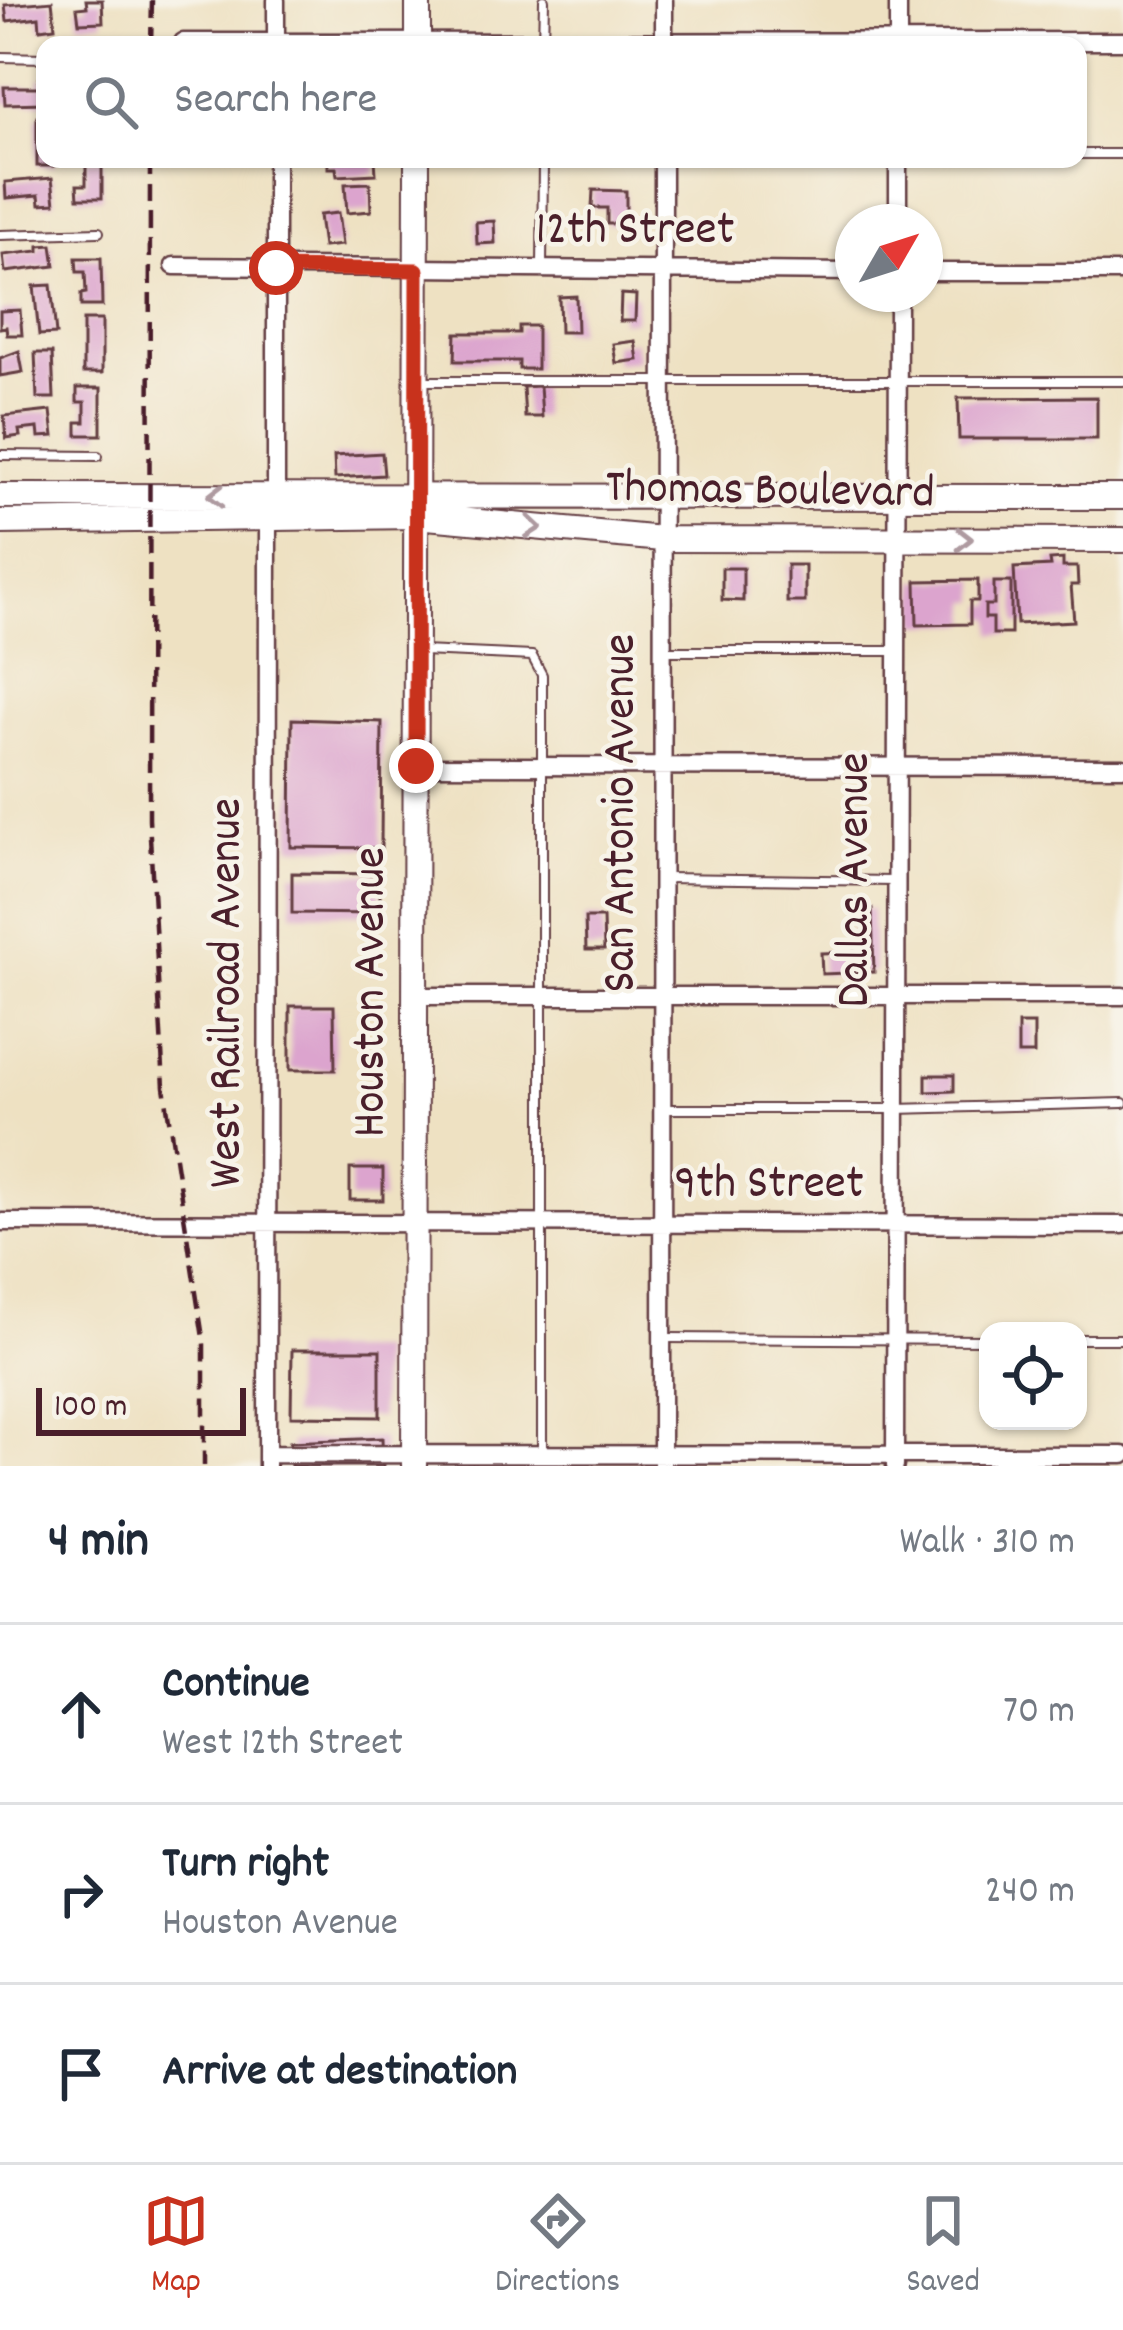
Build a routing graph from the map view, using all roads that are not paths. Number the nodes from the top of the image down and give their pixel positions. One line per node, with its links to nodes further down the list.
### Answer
1 (276, 0): 6 (street)
2 (418, 0): 7 (main road)
3 (544, 0): 8 (lane)
4 (664, 0): 9 (street)
5 (898, 0): 10 (street)
6 (276, 36)
7 (418, 36)
8 (543, 36)
9 (664, 36)
10 (898, 36)
11 (1087, 41): 12 (street)
12 (1123, 41)
13 (0, 57): 14 (lane)
14 (36, 58)
15 (1087, 154): 16 (lane)
16 (1123, 154)
17 (276, 168): 26 (street, West Railroad Avenue)
18 (417, 168): 27 (main road, Houston Avenue)
19 (543, 168): 28 (lane)
20 (663, 168): 29 (street, San Antonio Avenue)
21 (898, 168): 22 (street)
22 (898, 204)
23 (99, 232): 24 (lane)
24 (0, 235)
25 (174, 266): 26 (street, 12th Street)
26 (276, 268): 27 (street, 12th Street); 45 (street, West Railroad Avenue)
27 (417, 270): 28 (street, 12th Street); 34 (main road, Houston Avenue)
28 (542, 271): 29 (street, 12th Street)
29 (662, 271): 30 (street, 12th Street); 36 (street, San Antonio Avenue)
30 (835, 272)
31 (943, 272): 32 (street)
32 (1123, 272)
33 (898, 312): 37 (street, Dallas Avenue)
34 (417, 381): 36 (lane); 44 (main road, Houston Avenue)
35 (1123, 381): 37 (lane)
36 (662, 382): 37 (lane); 42 (street, San Antonio Avenue)
37 (897, 383): 43 (street, Dallas Avenue)
38 (0, 455): 39 (lane)
39 (98, 456)
40 (0, 496): 45 (main road, one-way to 40)
41 (1123, 496): 43 (main road, Thomas Boulevard)
42 (662, 497): 43 (main road, Thomas Boulevard); 44 (main road, Thomas Boulevard); 47 (street, San Antonio Avenue)
43 (897, 497): 48 (street, Dallas Avenue)
44 (417, 506): 45 (main road); 47 (main road, Thomas Boulevard, one-way to 47); 51 (main road, Houston Avenue)
45 (272, 508): 46 (main road); 69 (street, West Railroad Avenue)
46 (0, 522)
47 (662, 538): 48 (main road, Thomas Boulevard); 50 (street, San Antonio Avenue)
48 (897, 539): 49 (main road, Thomas Boulevard, one-way to 49); 52 (street, Dallas Avenue)
49 (1123, 540)
50 (662, 650): 52 (lane); 55 (street, San Antonio Avenue)
51 (416, 651): 53 (main road, Houston Avenue); 54 (lane)
52 (896, 651): 56 (street, Dallas Avenue)
53 (416, 766): 54 (street); 60 (main road, Houston Avenue)
54 (542, 766): 55 (street); 61 (lane)
55 (662, 766): 56 (street); 58 (street, San Antonio Avenue)
56 (896, 767): 57 (street); 59 (street, Dallas Avenue)
57 (1123, 767)
58 (662, 878): 59 (lane); 62 (street, San Antonio Avenue)
59 (895, 881): 63 (street, Dallas Avenue)
60 (415, 996): 61 (street); 71 (main road, Houston Avenue)
61 (542, 996): 62 (street); 72 (lane)
62 (663, 996): 63 (street); 66 (street, San Antonio Avenue)
63 (896, 996): 64 (street); 67 (street, Dallas Avenue)
64 (1123, 996)
65 (1123, 1102): 67 (lane)
66 (662, 1108): 67 (lane); 70 (street, San Antonio Avenue)
67 (895, 1109): 73 (street, Dallas Avenue)
68 (0, 1222): 69 (street, 9th Street)
69 (268, 1224): 71 (street, 9th Street); 82 (street, West Railroad Avenue)
70 (663, 1224): 72 (street, 9th Street); 73 (street, 9th Street); 75 (street, San Antonio Avenue)
71 (414, 1225): 72 (street, 9th Street); 83 (main road, Houston Avenue)
72 (542, 1225): 80 (lane)
73 (894, 1225): 74 (street, 9th Street); 78 (street, Dallas Avenue)
74 (1123, 1225)
75 (663, 1338): 78 (lane); 84 (street, San Antonio Avenue)
76 (1087, 1339): 77 (lane)
77 (1123, 1339)
78 (894, 1340): 79 (lane); 85 (street, Dallas Avenue)
79 (979, 1340)
80 (542, 1454): 83 (street); 84 (street)
81 (1123, 1455): 85 (street)
82 (267, 1460): 83 (street)
83 (414, 1460)
84 (662, 1460): 85 (street)
85 (895, 1460)

